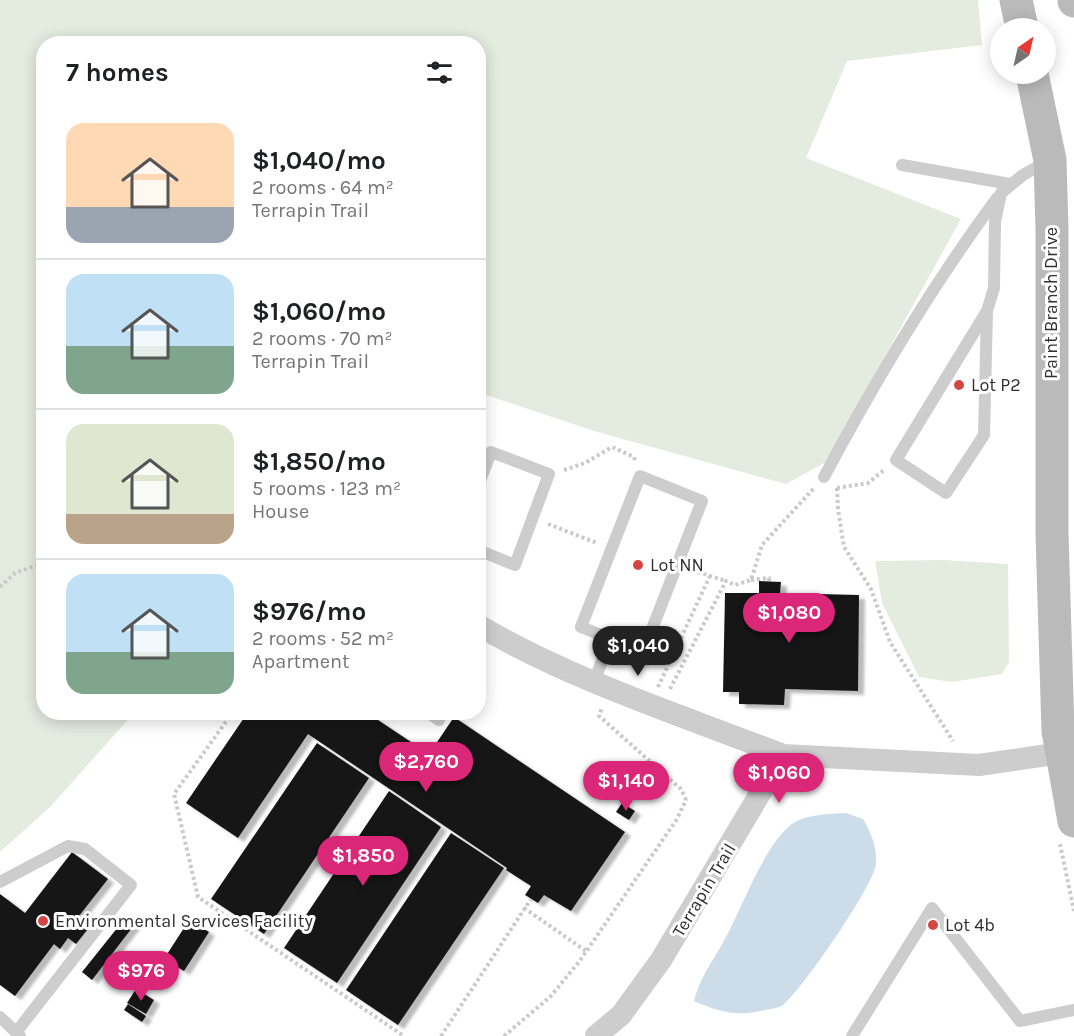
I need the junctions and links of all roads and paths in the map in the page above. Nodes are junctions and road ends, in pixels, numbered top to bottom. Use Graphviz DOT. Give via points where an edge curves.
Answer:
graph roads {
  1 [pos="1016,0"];
  2 [pos="1020,18"];
  3 [pos="1034,84"];
  4 [pos="1050,160"];
  5 [pos="902,165"];
  6 [pos="1005,189"];
  7 [pos="987,311"];
  8 [pos="896,460"];
  9 [pos="486,465"];
  10 [pos="1074,470"];
  11 [pos="549,474"];
  12 [pos="640,476"];
  13 [pos="824,477"];
  14 [pos="837,489"];
  15 [pos="561,529"];
  16 [pos="1052,534"];
  17 [pos="584,538"];
  18 [pos="486,553"];
  19 [pos="36,566"];
  20 [pos="752,580"];
  21 [pos="726,581"];
  22 [pos="769,581"];
  23 [pos="0,586"];
  24 [pos="486,630"];
  25 [pos="610,639"];
  26 [pos="601,684"];
  27 [pos="657,690"];
  28 [pos="667,695"];
  29 [pos="227,720"];
  30 [pos="953,741"];
  31 [pos="1061,753"];
  32 [pos="783,755"];
  33 [pos="1074,821"];
  34 [pos="0,882"];
  35 [pos="531,899"];
  36 [pos="524,908"];
  37 [pos="586,951"];
  38 [pos="1074,1010"];
  39 [pos="0,1017"];
  40 [pos="18,1034"];
  41 [pos="404,1036"];
  42 [pos="441,1036"];
  43 [pos="504,1036"];
  44 [pos="598,1036"];
  45 [pos="852,1036"];
  1 -- 2 [label="street"];
  3 -- 4 [label="street, Paint Branch Drive"];
  4 -- 6 [label="lane"];
  4 -- 16 [label="street, Paint Branch Drive"];
  5 -- 6 [label="lane"];
  6 -- 7 [label="lane" via="994,222 994,288"];
  6 -- 13 [label="lane" via="955,257"];
  7 -- 8 [label="lane"];
  7 -- 8 [label="lane" via="984,435 946,494"];
  8 -- 14 [label="path" via="868,483"];
  9 -- 11 [label="lane" via="491,452"];
  10 -- 16 [label="street, Paint Branch Drive"];
  11 -- 12 [label="path" via="585,463 612,447 634,457"];
  11 -- 18 [label="lane" via="515,565"];
  12 -- 25 [label="lane" via="581,627"];
  12 -- 25 [label="lane" via="702,501 643,652"];
  13 -- 14 [label="path"];
  13 -- 20 [label="path" via="762,545"];
  14 -- 30 [label="path" via="844,547 871,589 890,642"];
  15 -- 17 [label="path"];
  16 -- 31 [label="street, Paint Branch Drive"];
  19 -- 23 [label="path" via="15,573"];
  20 -- 21 [label="path" via="735,585"];
  20 -- 22 [label="path"];
  21 -- 27 [label="path" via="710,576"];
  21 -- 28 [label="path"];
  24 -- 26 [label="street"];
  25 -- 26 [label="lane"];
  26 -- 32 [label="street"];
  26 -- 37 [label="path" via="599,716 681,789 686,800"];
  29 -- 41 [label="path" via="174,794 198,897"];
  31 -- 32 [label="street" via="979,765"];
  31 -- 33 [label="street, Paint Branch Drive"];
  32 -- 44 [label="street, Terrapin Trail" via="661,960 621,1015"];
  34 -- 40 [label="lane" via="68,846 85,849 131,885"];
  35 -- 36 [label="path"];
  36 -- 37 [label="path"];
  36 -- 42 [label="path"];
  37 -- 43 [label="path" via="550,997"];
  38 -- 45 [label="lane" via="1020,1022 932,908"];
  39 -- 40 [label="lane"];
}
